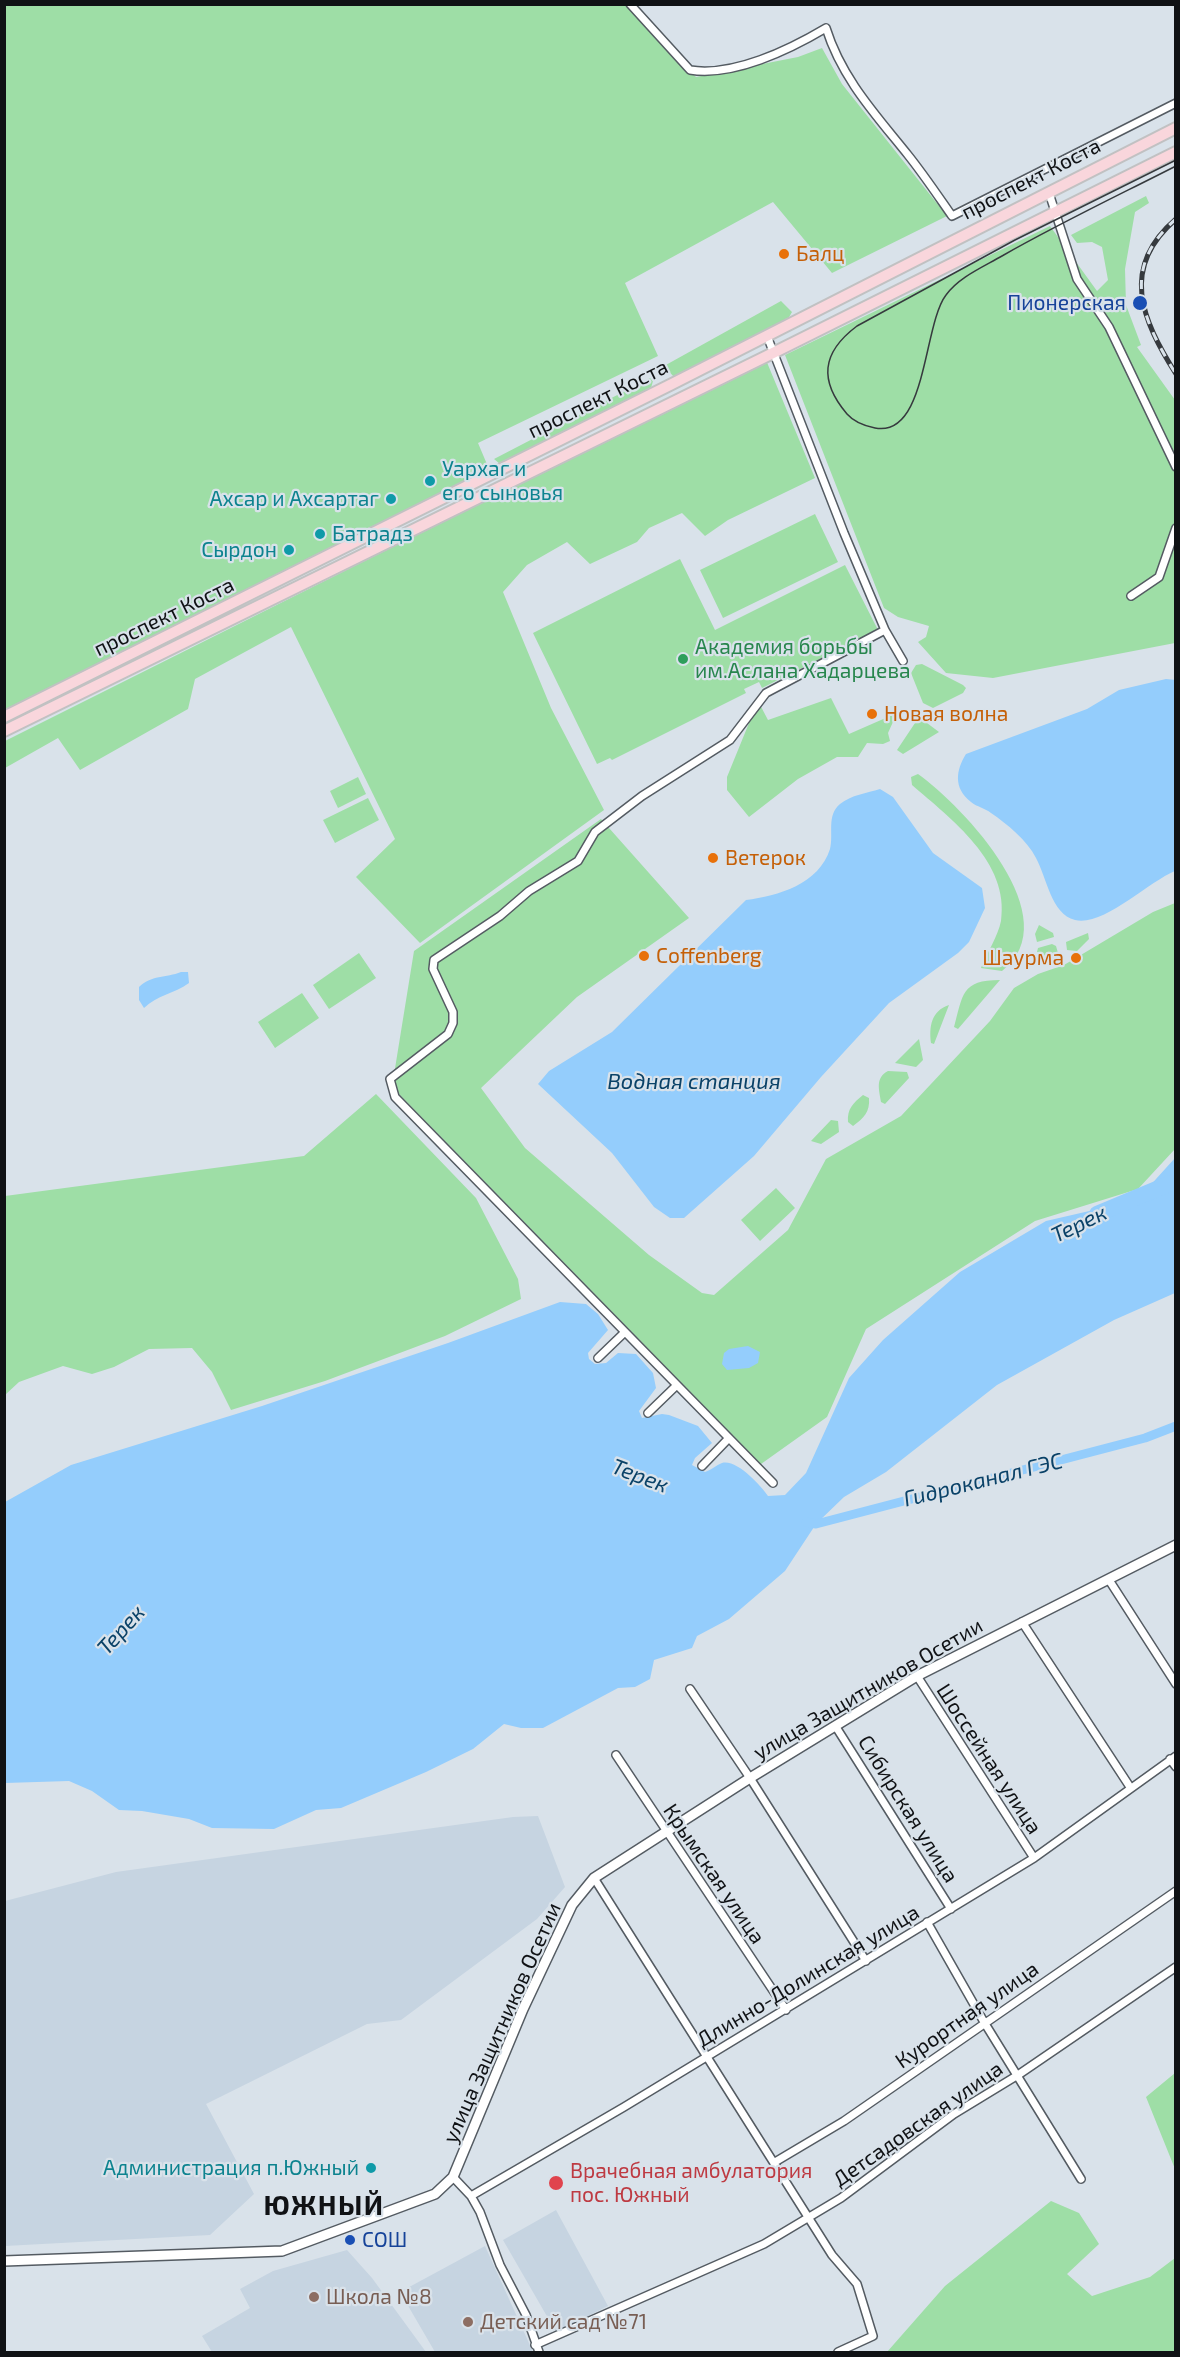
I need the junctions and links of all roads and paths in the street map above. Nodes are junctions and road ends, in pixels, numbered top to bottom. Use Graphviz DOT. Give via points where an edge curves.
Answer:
graph roads {
  1 [pos="630,4"];
  2 [pos="1176,103"];
  3 [pos="1176,129"];
  4 [pos="1176,152"];
  5 [pos="1049,193"];
  6 [pos="1057,211"];
  7 [pos="767,336"];
  8 [pos="773,353"];
  9 [pos="1176,467"];
  10 [pos="1176,528"];
  11 [pos="1131,596"];
  12 [pos="885,630"];
  13 [pos="903,661"];
  14 [pos="4,717"];
  15 [pos="4,732"];
  16 [pos="625,1332"];
  17 [pos="598,1358"];
  18 [pos="677,1385"];
  19 [pos="648,1413"];
  20 [pos="729,1438"];
  21 [pos="702,1466"];
  22 [pos="773,1483"];
  23 [pos="1176,1545"];
  24 [pos="1109,1580"];
  25 [pos="1022,1622"];
  26 [pos="917,1677"];
  27 [pos="1176,1684"];
  28 [pos="690,1689"];
  29 [pos="836,1727"];
  30 [pos="616,1755"];
  31 [pos="1173,1758"];
  32 [pos="1176,1767"];
  33 [pos="750,1778"];
  34 [pos="1130,1787"];
  35 [pos="666,1832"];
  36 [pos="1034,1858"];
  37 [pos="594,1878"];
  38 [pos="1176,1890"];
  39 [pos="951,1909"];
  40 [pos="927,1922"];
  41 [pos="866,1961"];
  42 [pos="1176,1967"];
  43 [pos="786,2010"];
  44 [pos="984,2022"];
  45 [pos="708,2056"];
  46 [pos="1018,2075"];
  47 [pos="775,2162"];
  48 [pos="453,2177"];
  49 [pos="1081,2179"];
  50 [pos="471,2196"];
  51 [pos="808,2216"];
  52 [pos="4,2261"];
  53 [pos="537,2349"];
  54 [pos="838,2352"];
  1 -- 2 [label="street" via="690,70 708,73 778,54 826,28 835,56 862,99 952,216"];
  3 -- 5 [label="main road, проспект Коста"];
  4 -- 6 [label="main road, проспект Коста"];
  5 -- 6 [label="street"];
  5 -- 7 [label="main road, проспект Коста"];
  6 -- 8 [label="main road, проспект Коста"];
  6 -- 9 [label="street" via="1077,279 1109,327"];
  7 -- 8 [label="street"];
  7 -- 14 [label="main road, проспект Коста"];
  8 -- 12 [label="street"];
  8 -- 15 [label="main road, проспект Коста"];
  10 -- 11 [label="street" via="1159,577"];
  12 -- 13 [label="street"];
  12 -- 16 [label="street" via="766,693 730,740 642,796 595,832 578,861 529,891 500,916 434,960 433,969 453,1012 453,1023 448,1034 390,1079 395,1097"];
  16 -- 17 [label="street"];
  16 -- 18 [label="street"];
  18 -- 19 [label="street"];
  18 -- 20 [label="street"];
  20 -- 21 [label="street"];
  20 -- 22 [label="street"];
  23 -- 24 [label="street, улица Защитников Осетии"];
  24 -- 25 [label="street, улица Защитников Осетии"];
  24 -- 27 [label="street"];
  25 -- 26 [label="street, улица Защитников Осетии"];
  25 -- 34 [label="street"];
  26 -- 29 [label="street, улица Защитников Осетии"];
  26 -- 36 [label="street, Шоссейная улица"];
  28 -- 33 [label="street"];
  29 -- 33 [label="street, улица Защитников Осетии"];
  29 -- 39 [label="street, Сибирская улица"];
  30 -- 35 [label="street, Крымская улица"];
  31 -- 32 [label="street"];
  31 -- 34 [label="street, Длинно-Долинская улица"];
  33 -- 35 [label="street, улица Защитников Осетии"];
  33 -- 41 [label="street"];
  34 -- 36 [label="street, Длинно-Долинская улица"];
  35 -- 37 [label="street, улица Защитников Осетии"];
  35 -- 43 [label="street, Крымская улица"];
  36 -- 39 [label="street, Длинно-Долинская улица"];
  37 -- 45 [label="street"];
  37 -- 48 [label="street, улица Защитников Осетии" via="572,1905 523,2009"];
  38 -- 44 [label="street, Курортная улица"];
  39 -- 40 [label="street, Длинно-Долинская улица"];
  40 -- 41 [label="street, Длинно-Долинская улица"];
  40 -- 44 [label="street"];
  41 -- 43 [label="street, Длинно-Долинская улица"];
  42 -- 46 [label="street, Детсадовская улица"];
  43 -- 45 [label="street, Длинно-Долинская улица"];
  44 -- 46 [label="street"];
  44 -- 47 [label="street, Курортная улица" via="844,2121"];
  45 -- 47 [label="street"];
  45 -- 50 [label="street, Длинно-Долинская улица"];
  46 -- 49 [label="street"];
  46 -- 51 [label="street, Детсадовская улица" via="954,2114 841,2198"];
  47 -- 51 [label="street"];
  48 -- 50 [label="street"];
  48 -- 52 [label="street, улица Защитников Осетии" via="435,2194 282,2251"];
  50 -- 53 [label="street" via="526,2315"];
  51 -- 53 [label="street, Детсадовская улица" via="764,2244"];
  51 -- 54 [label="street" via="832,2255 857,2284 873,2336"];
}
